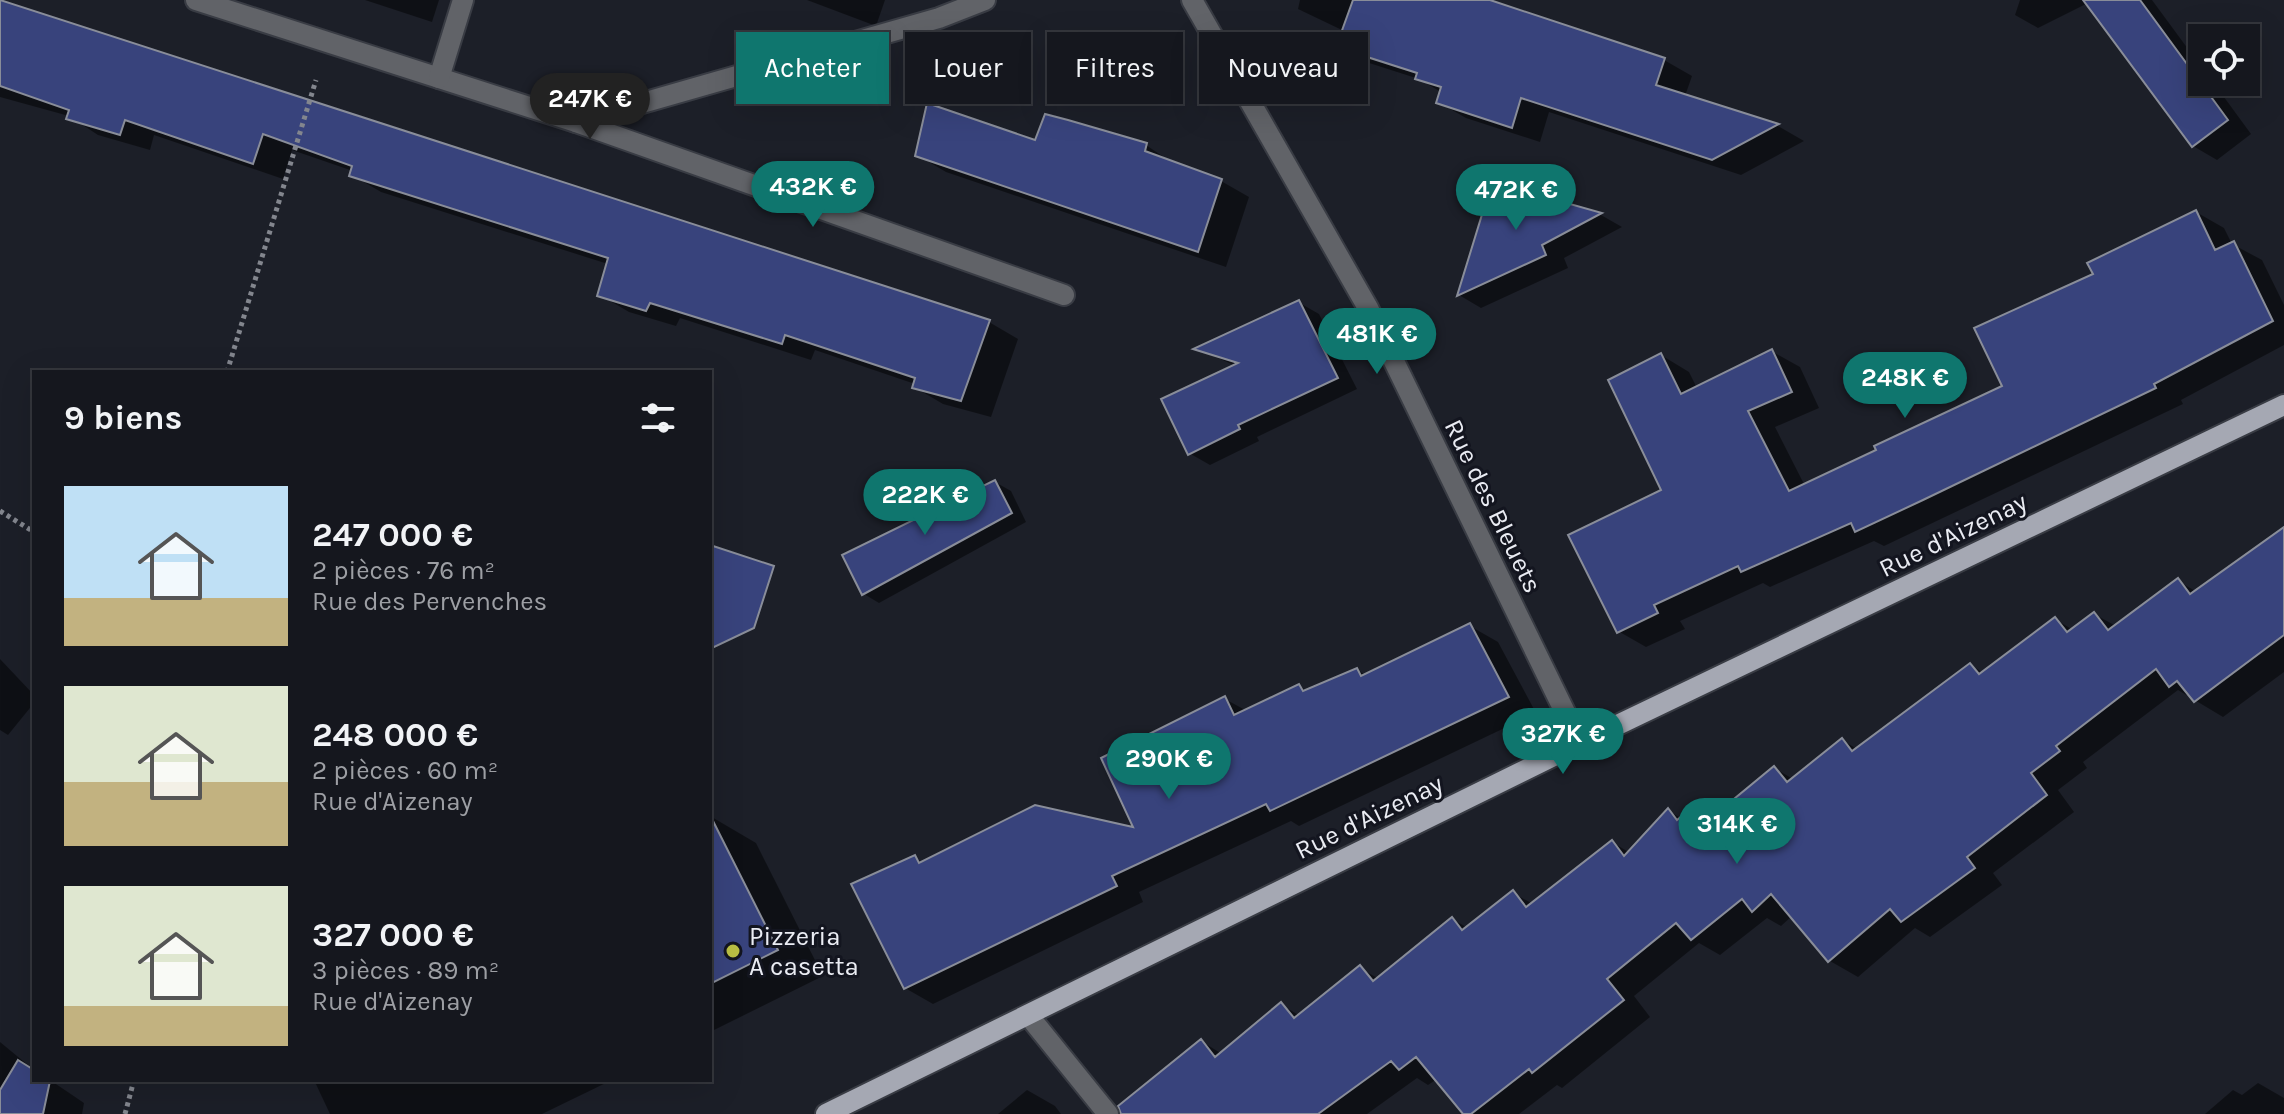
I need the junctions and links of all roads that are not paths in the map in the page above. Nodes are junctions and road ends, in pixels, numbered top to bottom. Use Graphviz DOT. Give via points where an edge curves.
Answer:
graph roads {
  1 [pos="196,0"];
  2 [pos="463,0"];
  3 [pos="985,0"];
  4 [pos="1192,0"];
  5 [pos="938,9"];
  6 [pos="439,78"];
  7 [pos="576,122"];
  8 [pos="1064,295"];
  9 [pos="2284,405"];
  10 [pos="1580,743"];
  11 [pos="1028,1015"];
  12 [pos="826,1114"];
  13 [pos="1108,1114"];
  1 -- 6 [label="street"];
  2 -- 6 [label="street"];
  3 -- 5 [label="street"];
  4 -- 10 [label="street, Rue des Bleuets" via="1368,308"];
  5 -- 7 [label="street"];
  6 -- 7 [label="street"];
  7 -- 8 [label="street"];
  9 -- 10 [label="main road, Rue d'Aizenay"];
  10 -- 11 [label="main road, Rue d'Aizenay"];
  11 -- 12 [label="main road, Rue d'Aizenay"];
  11 -- 13 [label="street"];
}
